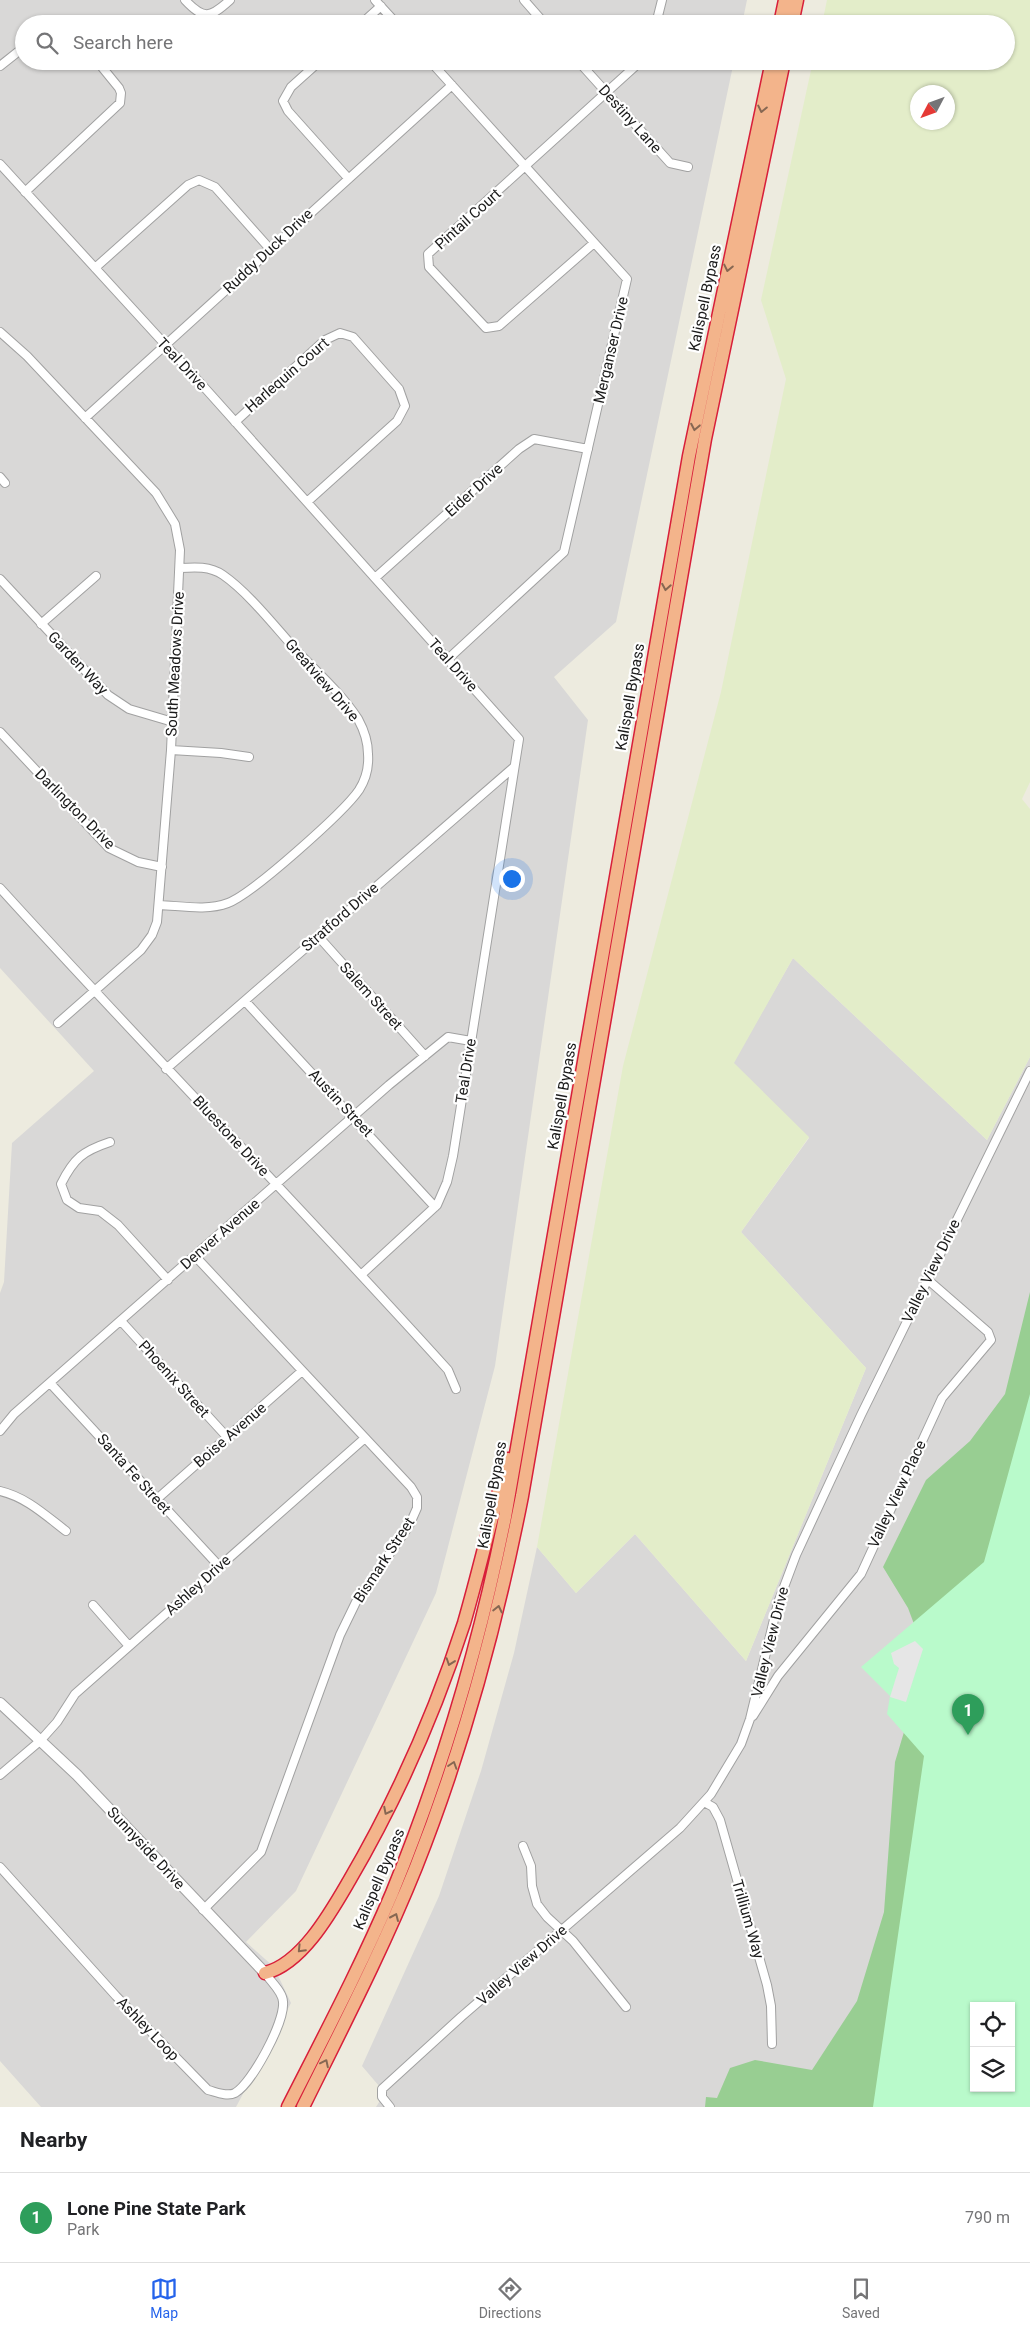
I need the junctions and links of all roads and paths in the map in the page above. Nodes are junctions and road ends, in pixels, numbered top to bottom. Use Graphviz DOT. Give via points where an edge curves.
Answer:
graph roads {
  1 [pos="185,0"];
  2 [pos="230,0"];
  3 [pos="524,0"];
  4 [pos="662,0"];
  5 [pos="785,0"];
  6 [pos="797,0"];
  7 [pos="378,3"];
  8 [pos="368,15"];
  9 [pos="389,15"];
  10 [pos="537,15"];
  11 [pos="658,15"];
  12 [pos="782,15"];
  13 [pos="794,15"];
  14 [pos="15,54"];
  15 [pos="0,66"];
  16 [pos="104,70"];
  17 [pos="310,70"];
  18 [pos="438,70"];
  19 [pos="586,70"];
  20 [pos="631,70"];
  21 [pos="770,70"];
  22 [pos="782,70"];
  23 [pos="452,85"];
  24 [pos="606,93"];
  25 [pos="0,164"];
  26 [pos="526,166"];
  27 [pos="688,167"];
  28 [pos="348,178"];
  29 [pos="25,192"];
  30 [pos="594,242"];
  31 [pos="270,249"];
  32 [pos="95,268"];
  33 [pos="0,332"];
  34 [pos="165,345"];
  35 [pos="85,418"];
  36 [pos="235,422"];
  37 [pos="588,449"];
  38 [pos="307,502"];
  39 [pos="180,568"];
  40 [pos="96,576"];
  41 [pos="375,578"];
  42 [pos="0,579"];
  43 [pos="41,624"];
  44 [pos="448,659"];
  45 [pos="172,722"];
  46 [pos="0,732"];
  47 [pos="171,750"];
  48 [pos="248,757"];
  49 [pos="514,767"];
  50 [pos="162,867"];
  51 [pos="0,888"];
  52 [pos="160,905"];
  53 [pos="318,936"];
  54 [pos="94,992"];
  55 [pos="245,1001"];
  56 [pos="58,1023"];
  57 [pos="471,1040"];
  58 [pos="425,1056"];
  59 [pos="166,1068"];
  60 [pos="1030,1071"];
  61 [pos="353,1117"];
  62 [pos="110,1142"];
  63 [pos="276,1184"];
  64 [pos="435,1207"];
  65 [pos="195,1256"];
  66 [pos="362,1274"];
  67 [pos="168,1280"];
  68 [pos="927,1280"];
  69 [pos="121,1321"];
  70 [pos="302,1371"];
  71 [pos="50,1383"];
  72 [pos="456,1389"];
  73 [pos="523,1414"];
  74 [pos="0,1431"];
  75 [pos="226,1437"];
  76 [pos="366,1438"];
  77 [pos="0,1491"];
  78 [pos="157,1499"];
  79 [pos="66,1531"];
  80 [pos="219,1566"];
  81 [pos="93,1605"];
  82 [pos="129,1646"];
  83 [pos="0,1703"];
  84 [pos="750,1719"];
  85 [pos="40,1741"];
  86 [pos="0,1774"];
  87 [pos="704,1802"];
  88 [pos="523,1846"];
  89 [pos="0,1867"];
  90 [pos="203,1910"];
  91 [pos="562,1930"];
  92 [pos="265,1974"];
  93 [pos="284,2000"];
  94 [pos="626,2007"];
  95 [pos="772,2044"];
  96 [pos="288,2107"];
  97 [pos="303,2107"];
  98 [pos="390,2107"];
  1 -- 2 [label="street" via="198,12 208,15"];
  3 -- 10 [label="street"];
  4 -- 11 [label="street"];
  5 -- 12 [label="highway"];
  6 -- 13 [label="highway"];
  7 -- 8 [label="street"];
  7 -- 9 [label="street"];
  14 -- 15 [label="street"];
  16 -- 29 [label="street" via="119,88 120,103"];
  17 -- 28 [label="street" via="290,87 283,100 288,112"];
  18 -- 23 [label="street, Merganser Drive"];
  19 -- 24 [label="street, Destiny Lane"];
  20 -- 24 [label="street"];
  21 -- 73 [label="highway, Kalispell Bypass, one-way" via="689,456"];
  97 -- 22 [label="highway, Kalispell Bypass, one-way" via="415,1869 457,1752 498,1613 522,1496 705,439"];
  23 -- 26 [label="street, Merganser Drive"];
  23 -- 28 [label="street, Ruddy Duck Drive"];
  24 -- 26 [label="street"];
  24 -- 27 [label="street, Destiny Lane" via="670,163"];
  25 -- 29 [label="street, Teal Drive"];
  26 -- 30 [label="street, Merganser Drive"];
  26 -- 30 [label="street, Pintail Court" via="428,254 429,267 486,328 499,326"];
  28 -- 31 [label="street, Ruddy Duck Drive"];
  29 -- 32 [label="street, Teal Drive"];
  30 -- 37 [label="street, Merganser Drive" via="627,279"];
  31 -- 32 [label="street" via="215,186 199,180 188,185"];
  31 -- 34 [label="street, Ruddy Duck Drive"];
  32 -- 34 [label="street, Teal Drive"];
  33 -- 35 [label="street, South Meadows Drive"];
  34 -- 35 [label="street, Ruddy Duck Drive"];
  34 -- 36 [label="street, Teal Drive"];
  35 -- 39 [label="street, South Meadows Drive" via="166,508 177,532"];
  36 -- 38 [label="street, Teal Drive"];
  36 -- 38 [label="street, Harlequin Court" via="325,340 340,333 353,337 399,389 405,410 397,421"];
  37 -- 41 [label="street, Eider Drive" via="534,439"];
  37 -- 44 [label="street, Merganser Drive" via="564,552"];
  38 -- 41 [label="street, Teal Drive"];
  39 -- 45 [label="street, South Meadows Drive"];
  39 -- 52 [label="street, Greatview Drive" via="211,570 224,575 235,585 354,714 365,733 369,756 364,781 354,796 245,894 214,907"];
  40 -- 43 [label="street"];
  41 -- 44 [label="street, Teal Drive"];
  42 -- 43 [label="street, Garden Way"];
  43 -- 45 [label="street, Garden Way" via="115,701 129,709"];
  44 -- 49 [label="street, Teal Drive" via="519,738"];
  45 -- 47 [label="street, South Meadows Drive"];
  46 -- 50 [label="street, Darlington Drive" via="110,848 138,862"];
  47 -- 48 [label="street"];
  47 -- 50 [label="street, South Meadows Drive"];
  49 -- 53 [label="street, Stratford Drive"];
  49 -- 57 [label="street, Teal Drive"];
  50 -- 52 [label="street, South Meadows Drive"];
  51 -- 54 [label="street, Bluestone Drive"];
  52 -- 54 [label="street, South Meadows Drive" via="149,940"];
  53 -- 55 [label="street, Stratford Drive"];
  53 -- 58 [label="street, Salem Street"];
  54 -- 56 [label="street, South Meadows Drive"];
  54 -- 59 [label="street, Bluestone Drive"];
  55 -- 59 [label="street, Stratford Drive"];
  55 -- 61 [label="street, Austin Street"];
  57 -- 58 [label="street, Denver Avenue" via="448,1037"];
  57 -- 64 [label="street, Teal Drive" via="450,1170"];
  58 -- 61 [label="street, Denver Avenue"];
  59 -- 63 [label="street, Bluestone Drive"];
  60 -- 68 [label="street, Valley View Drive"];
  61 -- 63 [label="street, Denver Avenue"];
  61 -- 64 [label="street, Austin Street"];
  62 -- 67 [label="street" via="87,1150 68,1170 61,1184 67,1200 79,1208 100,1211 118,1225"];
  63 -- 65 [label="street, Denver Avenue"];
  63 -- 66 [label="street, Bluestone Drive"];
  64 -- 66 [label="street, Teal Drive"];
  65 -- 67 [label="street, Denver Avenue"];
  65 -- 70 [label="street, Bismark Street"];
  66 -- 72 [label="street, Bluestone Drive" via="448,1370"];
  67 -- 69 [label="street, Denver Avenue"];
  68 -- 84 [label="street, Valley View Drive" via="786,1579 773,1619"];
  68 -- 84 [label="street, Valley View Place" via="988,1332 991,1340 942,1398 861,1574 778,1676"];
  69 -- 71 [label="street, Denver Avenue"];
  69 -- 75 [label="street, Phoenix Street"];
  70 -- 75 [label="street, Boise Avenue"];
  70 -- 76 [label="street, Bismark Street"];
  71 -- 74 [label="street, Denver Avenue"];
  71 -- 78 [label="street, Santa Fe Street"];
  73 -- 92 [label="highway, one-way" via="464,1623 410,1766 329,1915 295,1955 281,1967"];
  73 -- 96 [label="highway, Kalispell Bypass" via="484,1614 441,1762 377,1927"];
  75 -- 78 [label="street, Boise Avenue"];
  76 -- 80 [label="street, Ashley Drive"];
  76 -- 90 [label="street, Bismark Street" via="411,1487 418,1497 417,1508 409,1526 356,1602 340,1635 260,1852"];
  77 -- 79 [label="street" via="28,1502"];
  78 -- 80 [label="street, Santa Fe Street"];
  80 -- 82 [label="street, Ashley Drive"];
  81 -- 82 [label="street"];
  82 -- 85 [label="street, Ashley Drive" via="75,1694"];
  83 -- 85 [label="street, Sunnyside Drive"];
  84 -- 87 [label="street, Valley View Drive" via="734,1757"];
  85 -- 86 [label="street"];
  85 -- 90 [label="street, Sunnyside Drive" via="117,1817"];
  87 -- 91 [label="street, Valley View Drive" via="672,1836"];
  87 -- 95 [label="street, Trillium Way" via="713,1807 720,1820 756,1943 771,2006"];
  88 -- 91 [label="street" via="531,1866 537,1904"];
  89 -- 93 [label="street, Ashley Loop" via="116,1996 208,2090 234,2094 247,2082 283,2016"];
  90 -- 92 [label="street, Sunnyside Drive"];
  91 -- 94 [label="street"];
  91 -- 98 [label="street, Valley View Drive" via="382,2089 382,2097"];
  92 -- 93 [label="street, Sunnyside Drive"];
}
